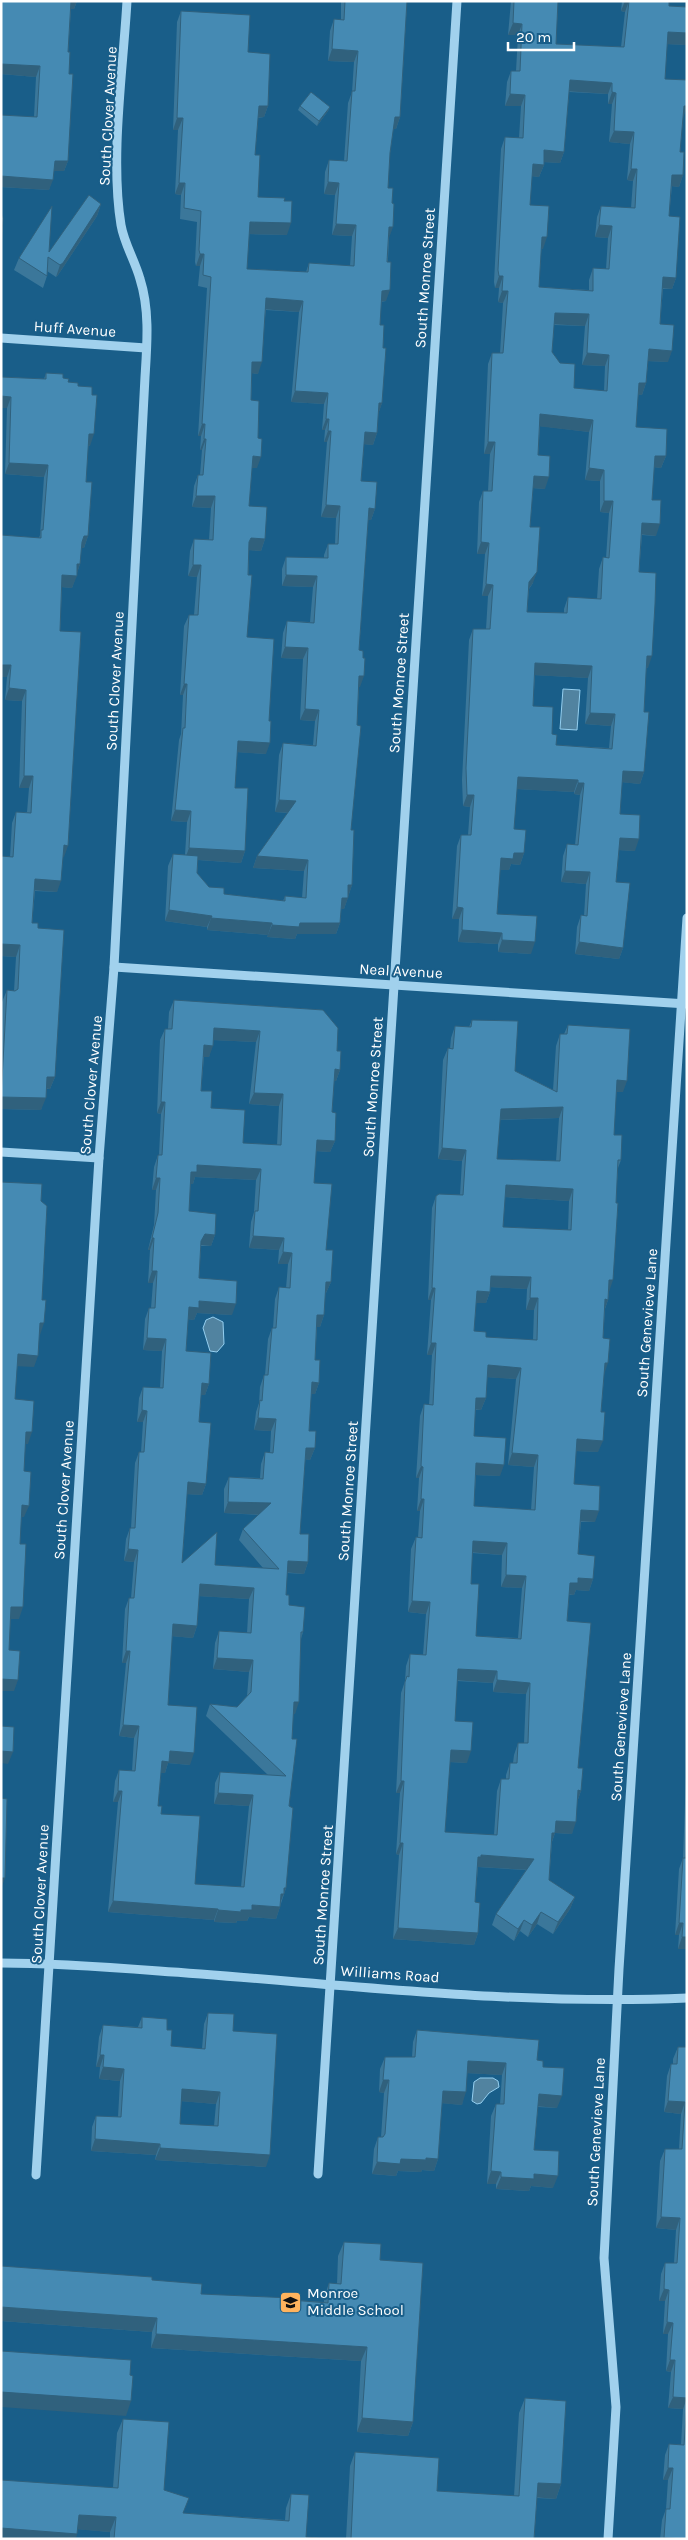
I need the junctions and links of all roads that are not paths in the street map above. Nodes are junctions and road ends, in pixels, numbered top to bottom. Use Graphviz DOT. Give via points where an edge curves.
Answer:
graph roads {
  1 [pos="127,1"];
  2 [pos="456,1"];
  3 [pos="1,338"];
  4 [pos="146,348"];
  5 [pos="687,918"];
  6 [pos="114,967"];
  7 [pos="394,984"];
  8 [pos="684,1003"];
  9 [pos="1,1152"];
  10 [pos="98,1158"];
  11 [pos="1,1963"];
  12 [pos="49,1964"];
  13 [pos="331,1984"];
  14 [pos="687,1998"];
  15 [pos="617,2000"];
  16 [pos="318,2174"];
  17 [pos="36,2175"];
  18 [pos="608,2539"];
  1 -- 4 [label="street, South Clover Avenue" via="118,192 121,227 141,280 147,323"];
  2 -- 7 [label="street, South Monroe Street"];
  3 -- 4 [label="street, Huff Avenue"];
  4 -- 6 [label="street, South Clover Avenue"];
  5 -- 8 [label="street, South Genevieve Lane"];
  6 -- 7 [label="street, Neal Avenue"];
  6 -- 10 [label="street, South Clover Avenue"];
  7 -- 8 [label="street, Neal Avenue"];
  7 -- 13 [label="street, South Monroe Street"];
  8 -- 15 [label="street, South Genevieve Lane"];
  9 -- 10 [label="street"];
  10 -- 12 [label="street, South Clover Avenue"];
  11 -- 12 [label="street, Williams Road"];
  12 -- 13 [label="street, Williams Road"];
  12 -- 17 [label="street, South Clover Avenue"];
  13 -- 15 [label="street, Williams Road" via="476,1995"];
  13 -- 16 [label="street, South Monroe Street"];
  14 -- 15 [label="street, Williams Road"];
  15 -- 18 [label="street, South Genevieve Lane" via="604,2258 616,2407"];
}
